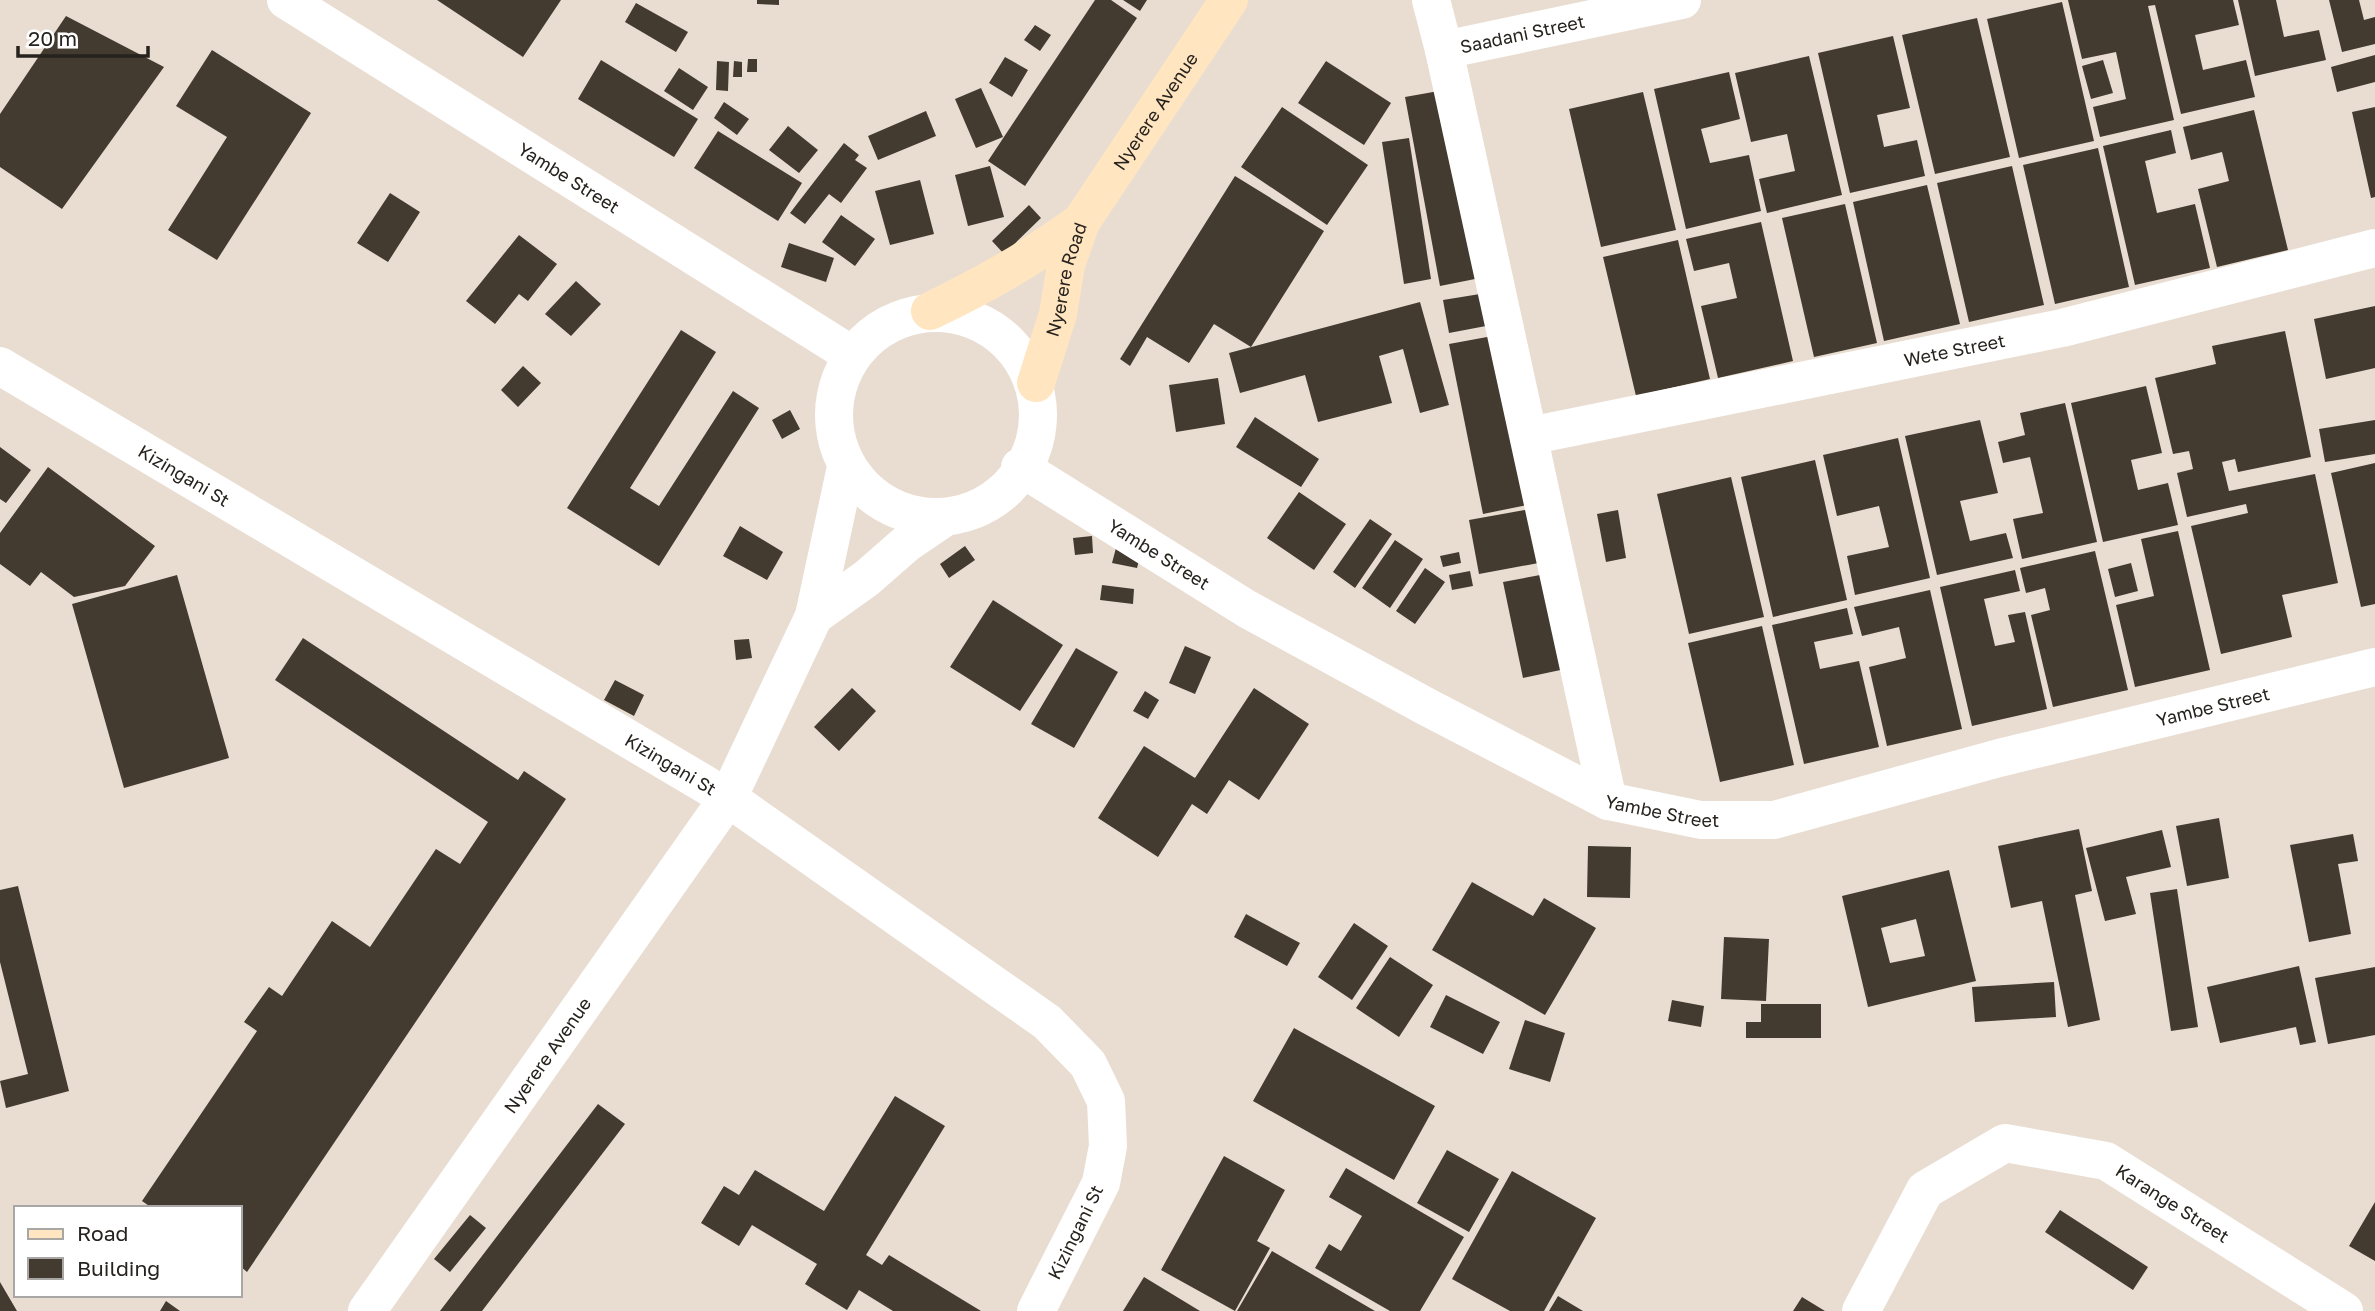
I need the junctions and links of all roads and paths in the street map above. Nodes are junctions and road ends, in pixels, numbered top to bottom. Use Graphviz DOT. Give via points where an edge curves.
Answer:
graph roads {
  1 [pos="286,0"];
  2 [pos="1229,0"];
  3 [pos="1431,0"];
  4 [pos="1682,0"];
  5 [pos="1444,50"];
  6 [pos="1081,222"];
  7 [pos="2375,248"];
  8 [pos="930,312"];
  9 [pos="852,355"];
  10 [pos="0,366"];
  11 [pos="1036,383"];
  12 [pos="1529,436"];
  13 [pos="846,467"];
  14 [pos="1020,467"];
  15 [pos="941,520"];
  16 [pos="814,616"];
  17 [pos="2375,667"];
  18 [pos="728,797"];
  19 [pos="1608,801"];
  20 [pos="367,1311"];
  21 [pos="1036,1311"];
  22 [pos="1861,1311"];
  23 [pos="2344,1311"];
  1 -- 9 [label="street, Yambe Street"];
  2 -- 6 [label="main road, Nyerere Avenue"];
  3 -- 5 [label="street"];
  4 -- 5 [label="street, Saadani Street"];
  5 -- 12 [label="street"];
  6 -- 8 [label="main road, Nyerere Road" via="1041,252"];
  6 -- 11 [label="main road, Nyerere Road"];
  7 -- 12 [label="street, Wete Street" via="2062,328"];
  8 -- 9 [label="street" via="886,324"];
  8 -- 11 [label="street" via="975,318 1013,344"];
  9 -- 13 [label="street" via="832,410"];
  10 -- 18 [label="street, Kizingani St"];
  11 -- 14 [label="street" via="1041,425"];
  12 -- 19 [label="street"];
  13 -- 15 [label="street" via="886,506"];
  13 -- 16 [label="street"];
  14 -- 15 [label="street" via="993,504"];
  14 -- 19 [label="street, Yambe Street" via="1247,609"];
  15 -- 16 [label="street"];
  16 -- 18 [label="street"];
  17 -- 19 [label="street, Yambe Street" via="1999,758 1774,820 1701,820"];
  18 -- 20 [label="street, Nyerere Avenue"];
  18 -- 21 [label="street, Kizingani St" via="1047,1022 1088,1064 1106,1101 1108,1146 1101,1183"];
  22 -- 23 [label="street, Karange Street" via="1925,1190 2005,1143 2106,1161"];
}
